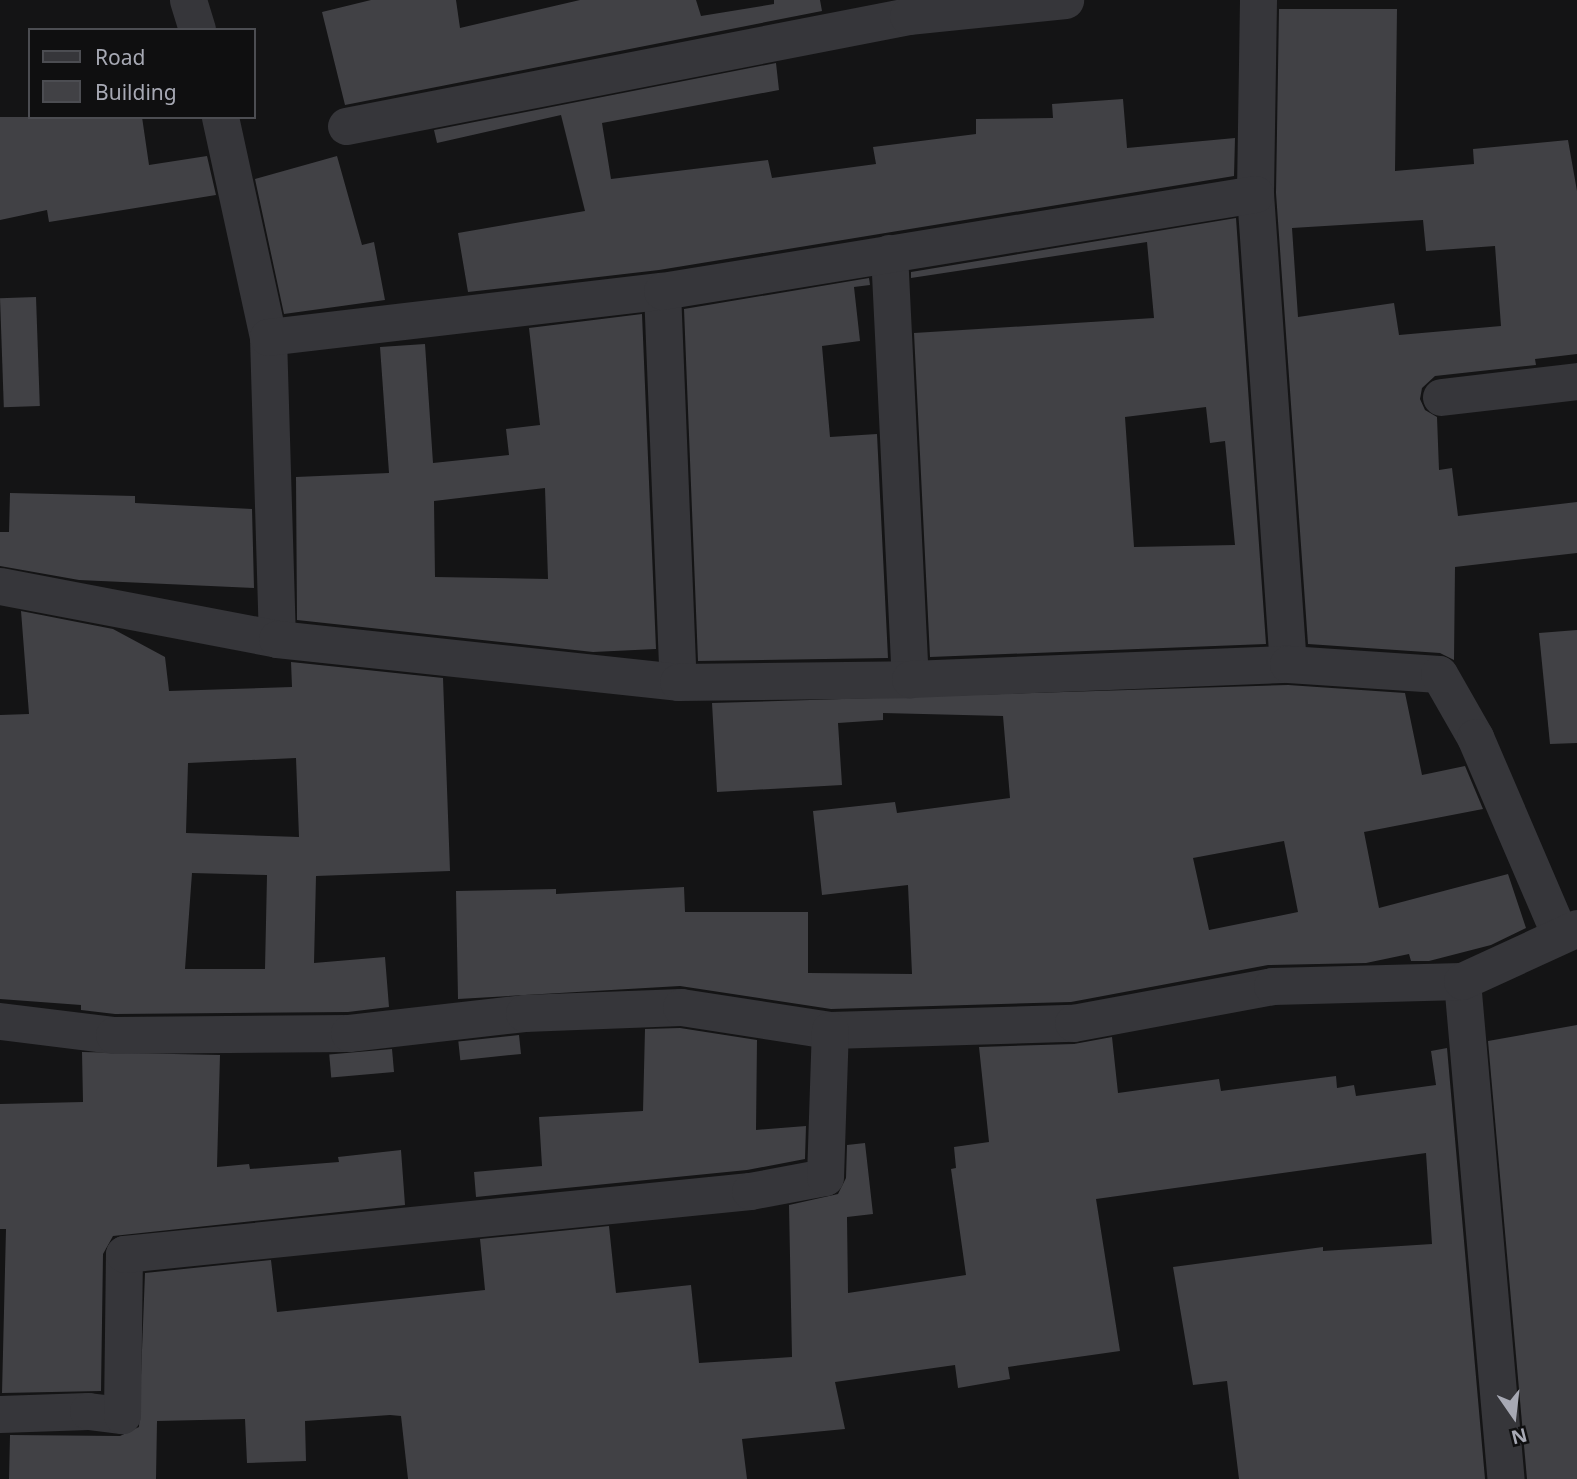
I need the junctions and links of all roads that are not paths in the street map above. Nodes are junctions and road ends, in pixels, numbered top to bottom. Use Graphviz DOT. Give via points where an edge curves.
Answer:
graph roads {
  1 [pos="188,0"];
  2 [pos="1065,0"];
  3 [pos="1258,0"];
  4 [pos="196,28"];
  5 [pos="220,119"];
  6 [pos="346,127"];
  7 [pos="1255,194"];
  8 [pos="889,253"];
  9 [pos="662,291"];
  10 [pos="268,337"];
  11 [pos="1577,381"];
  12 [pos="1441,397"];
  13 [pos="0,586"];
  14 [pos="277,639"];
  15 [pos="1288,664"];
  16 [pos="910,679"];
  17 [pos="678,682"];
  18 [pos="1568,930"];
  19 [pos="1462,981"];
  20 [pos="0,1021"];
  21 [pos="830,1030"];
  22 [pos="0,1414"];
  23 [pos="1506,1479"];
  1 -- 4 [label="street"];
  2 -- 6 [label="street" via="908,16"];
  3 -- 7 [label="street"];
  5 -- 10 [label="street"];
  7 -- 8 [label="street"];
  7 -- 15 [label="street"];
  8 -- 9 [label="street"];
  8 -- 16 [label="street"];
  9 -- 10 [label="street"];
  9 -- 17 [label="street"];
  10 -- 14 [label="street"];
  11 -- 12 [label="street"];
  13 -- 14 [label="street"];
  14 -- 17 [label="street"];
  15 -- 16 [label="street"];
  15 -- 18 [label="street" via="1439,674 1475,737"];
  16 -- 17 [label="street"];
  18 -- 19 [label="street"];
  19 -- 21 [label="street" via="1272,986 1073,1023"];
  19 -- 23 [label="street"];
  20 -- 21 [label="street" via="114,1035 349,1033 524,1013 681,1007"];
  21 -- 22 [label="street" via="825,1177 736,1192 124,1254 122,1415 88,1411"];
}
